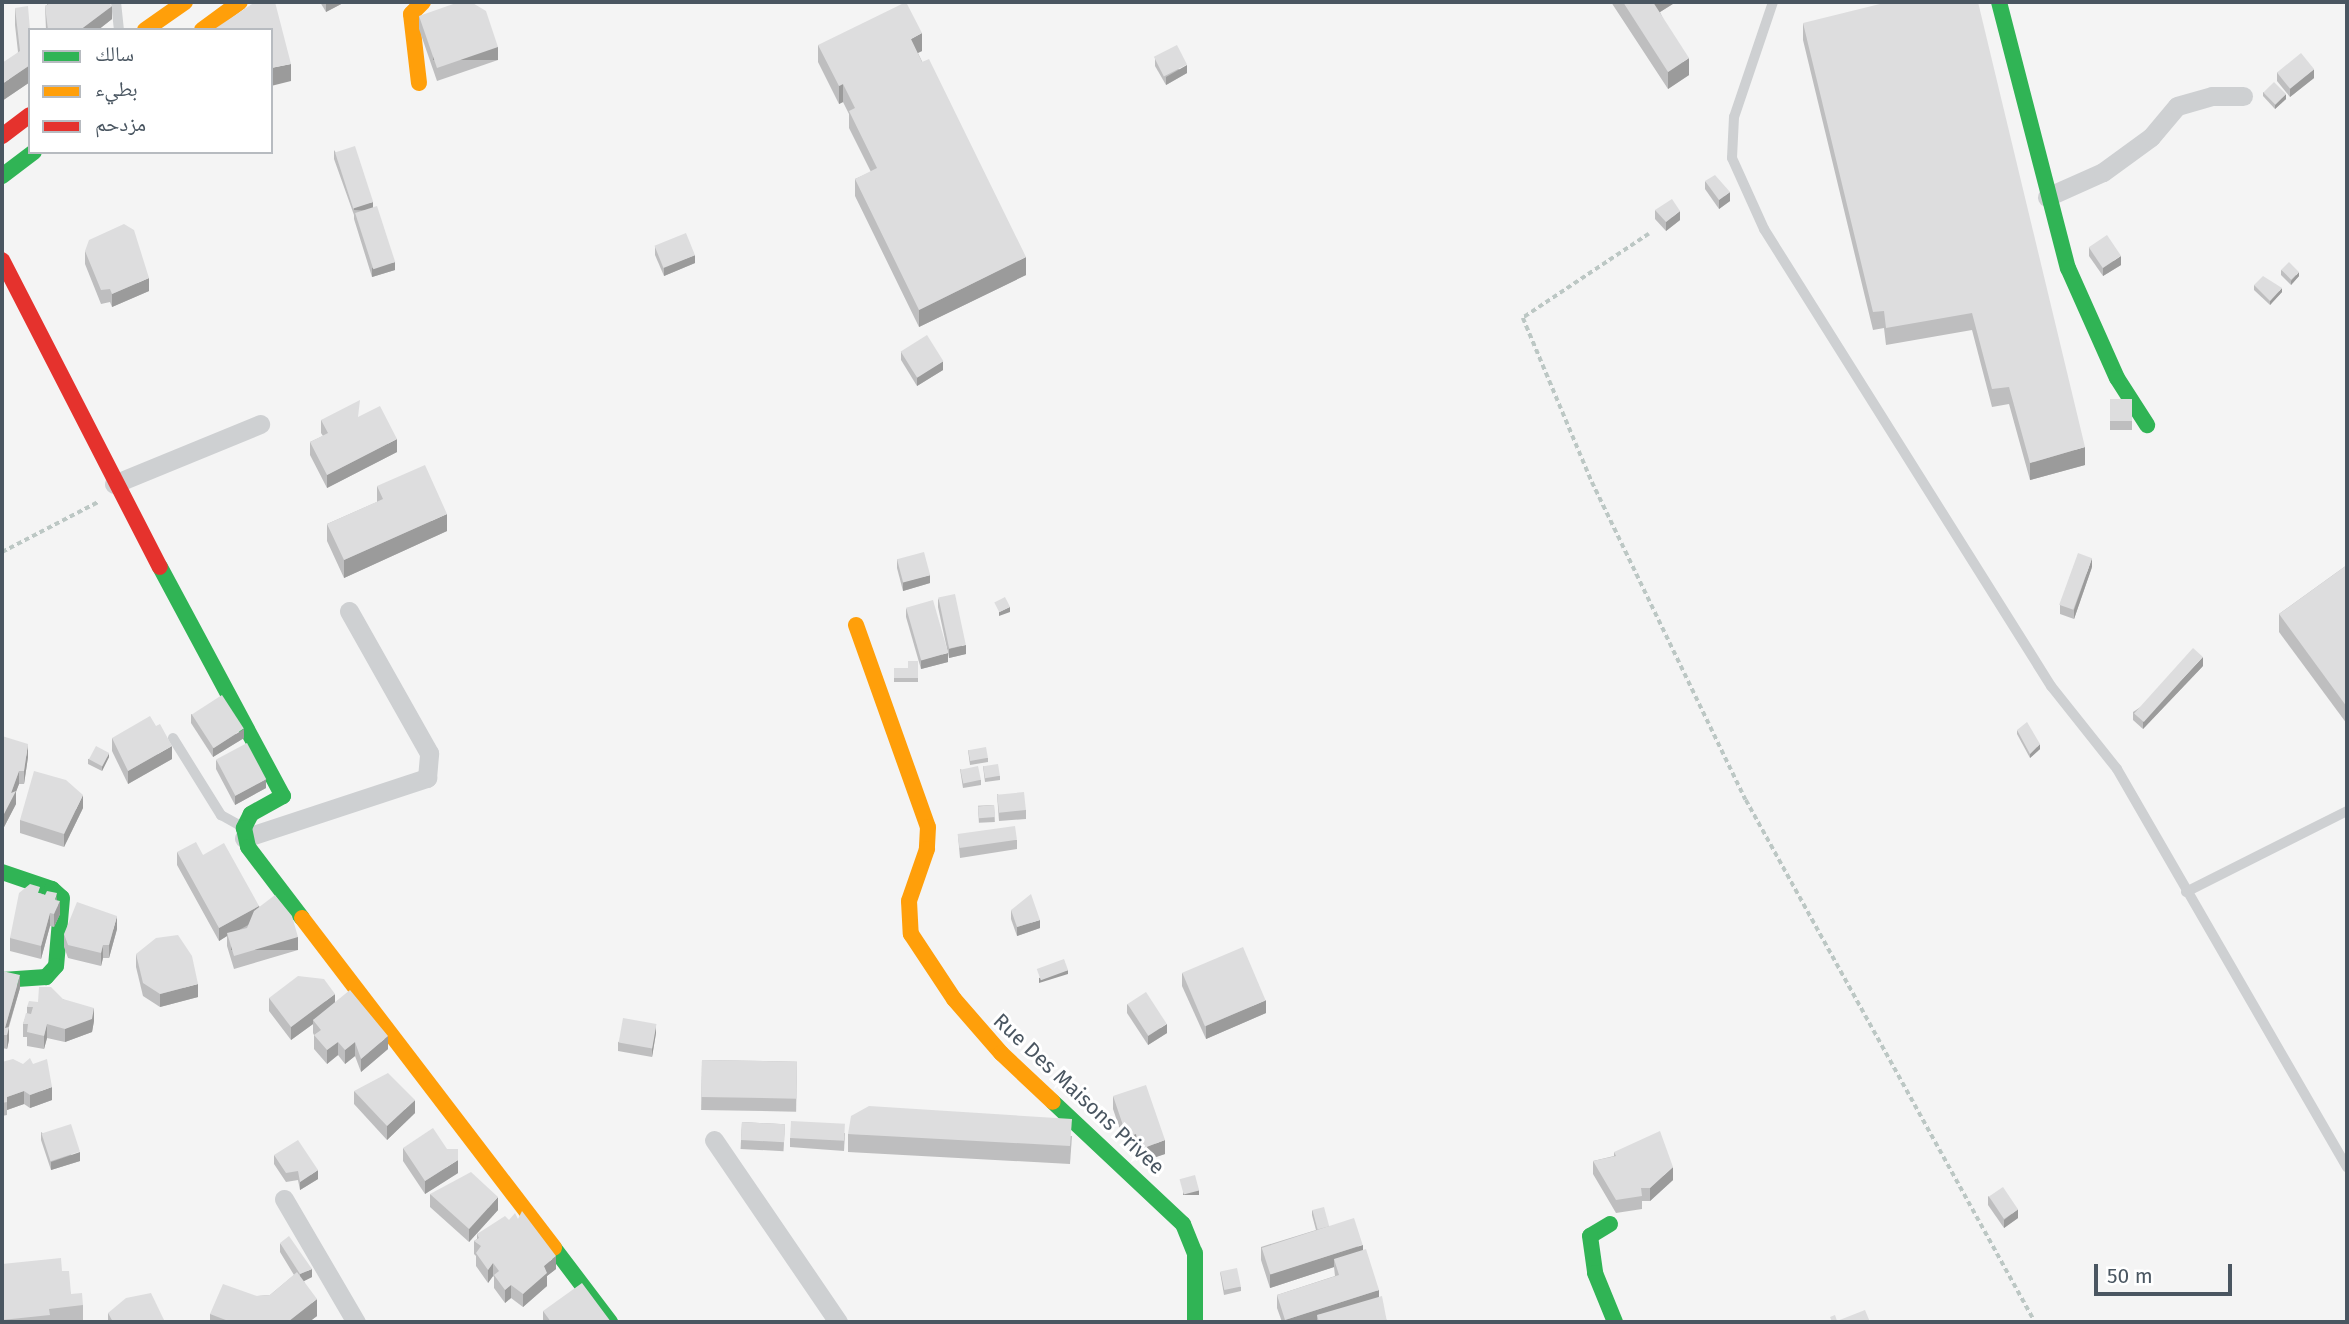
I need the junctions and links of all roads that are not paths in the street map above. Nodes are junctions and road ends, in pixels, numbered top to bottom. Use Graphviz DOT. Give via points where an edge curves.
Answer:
graph roads {
  1 [pos="116,2"];
  2 [pos="185,2"];
  3 [pos="240,2"];
  4 [pos="423,2"];
  5 [pos="1773,2"];
  6 [pos="1999,2"];
  7 [pos="120,28"];
  8 [pos="148,28"];
  9 [pos="205,28"];
  10 [pos="419,83"];
  11 [pos="2244,96"];
  12 [pos="28,116"];
  13 [pos="2,136"];
  14 [pos="31,154"];
  15 [pos="2,176"];
  16 [pos="2047,197"];
  17 [pos="2,260"];
  18 [pos="260,424"];
  19 [pos="2147,425"];
  20 [pos="116,488"];
  21 [pos="349,611"];
  22 [pos="856,625"];
  23 [pos="173,738"];
  24 [pos="2347,811"];
  25 [pos="244,833"];
  26 [pos="2,872"];
  27 [pos="2186,892"];
  28 [pos="2,980"];
  29 [pos="714,1140"];
  30 [pos="2347,1167"];
  31 [pos="284,1199"];
  32 [pos="1611,1224"];
  33 [pos="356,1322"];
  34 [pos="610,1322"];
  35 [pos="838,1322"];
  36 [pos="1195,1322"];
  37 [pos="1615,1322"];
  1 -- 7 [label="lane"];
  2 -- 8 [label="main road"];
  3 -- 9 [label="main road"];
  4 -- 10 [label="main road" via="411,14"];
  5 -- 27 [label="lane" via="1734,117 1732,158 1764,229 2051,686 2117,769"];
  6 -- 16 [label="main road"];
  11 -- 16 [label="street" via="2212,96 2177,106 2151,137 2103,172"];
  12 -- 13 [label="main road"];
  14 -- 15 [label="main road"];
  16 -- 19 [label="main road" via="2073,280 2118,378"];
  17 -- 20 [label="main road"];
  18 -- 20 [label="street"];
  20 -- 25 [label="main road" via="264,753 283,796 251,814"];
  21 -- 25 [label="street" via="429,753 427,778"];
  22 -- 36 [label="main road, Rue Des Maisons Privee" via="928,827 927,849 909,901 911,934 954,999 1001,1054 1188,1230 1195,1253"];
  23 -- 25 [label="lane" via="221,815"];
  24 -- 27 [label="lane"];
  25 -- 34 [label="main road" via="349,985"];
  26 -- 28 [label="main road" via="52,889 62,898 62,915 56,966 46,977"];
  27 -- 30 [label="lane"];
  29 -- 35 [label="street"];
  31 -- 33 [label="street"];
  32 -- 37 [label="main road" via="1590,1236 1595,1273"];
}
